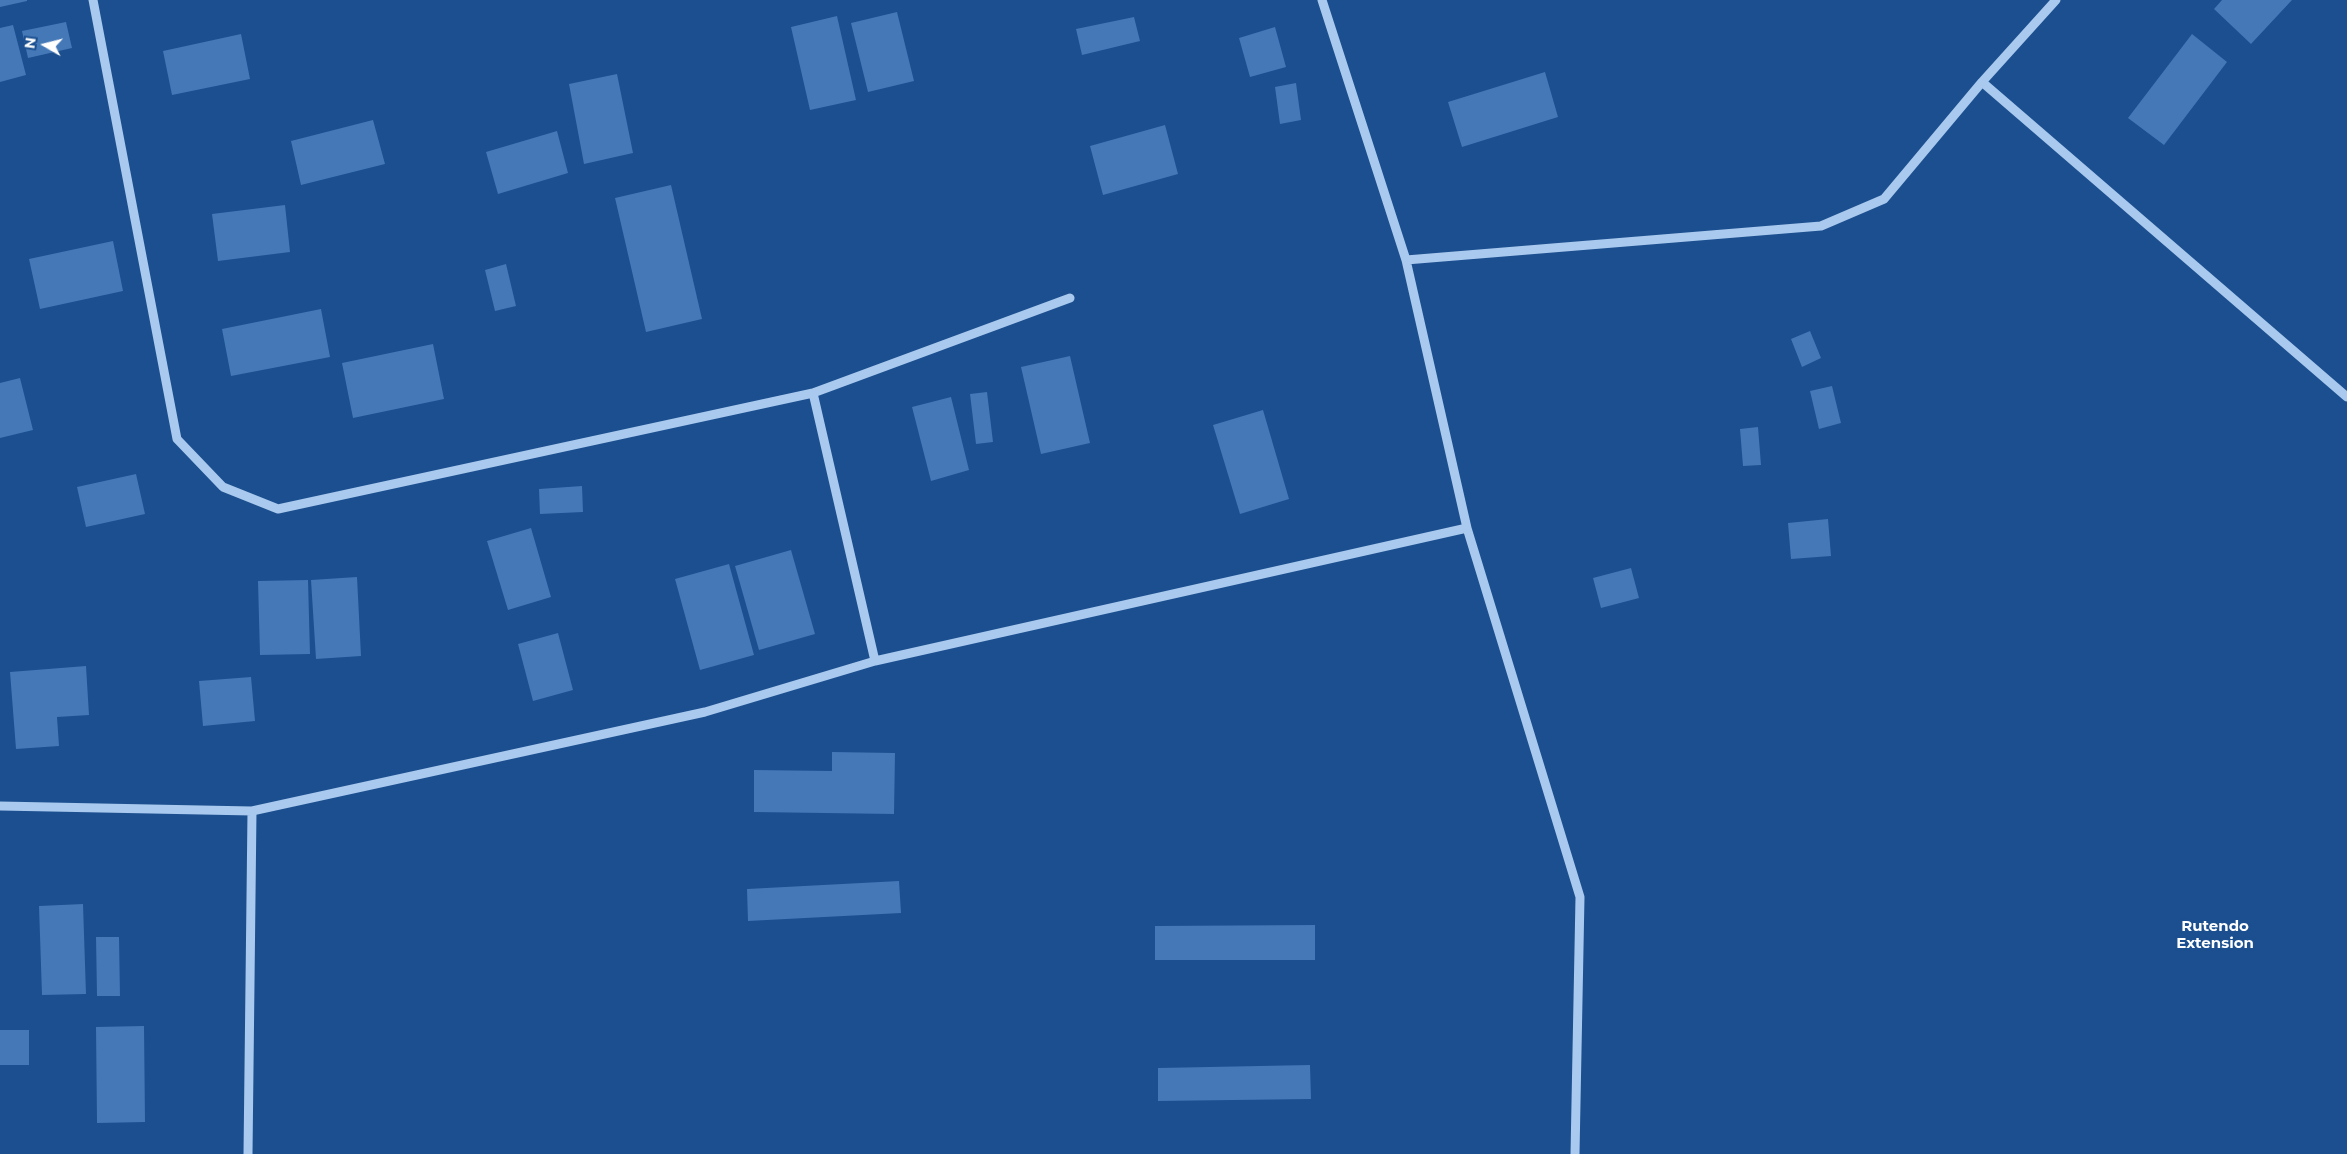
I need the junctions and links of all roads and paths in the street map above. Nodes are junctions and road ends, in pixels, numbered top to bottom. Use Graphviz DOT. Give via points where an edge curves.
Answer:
graph roads {
  1 [pos="92,0"];
  2 [pos="1322,0"];
  3 [pos="2056,0"];
  4 [pos="1982,82"];
  5 [pos="1406,260"];
  6 [pos="1070,298"];
  7 [pos="813,393"];
  8 [pos="2347,397"];
  9 [pos="1467,528"];
  10 [pos="875,661"];
  11 [pos="0,806"];
  12 [pos="252,811"];
  13 [pos="248,1154"];
  14 [pos="1575,1154"];
  1 -- 7 [label="street" via="177,439 223,488 278,509"];
  2 -- 5 [label="street"];
  3 -- 4 [label="street"];
  4 -- 5 [label="street" via="1884,199 1821,226"];
  4 -- 8 [label="street"];
  5 -- 9 [label="street"];
  6 -- 7 [label="street"];
  7 -- 10 [label="street"];
  9 -- 10 [label="street"];
  9 -- 14 [label="street" via="1580,897"];
  10 -- 12 [label="street" via="705,712"];
  11 -- 12 [label="street"];
  12 -- 13 [label="street"];
}
